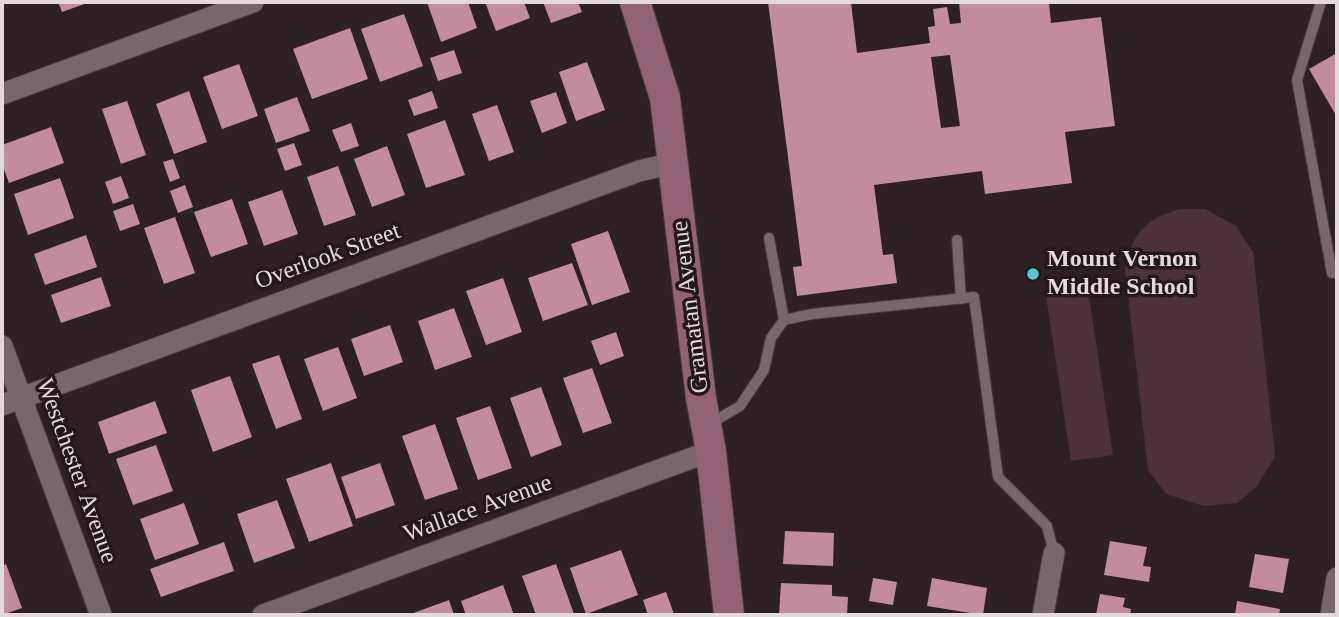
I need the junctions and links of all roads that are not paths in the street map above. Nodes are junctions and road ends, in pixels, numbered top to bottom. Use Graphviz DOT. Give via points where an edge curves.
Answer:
graph roads {
  1 [pos="253,2"];
  2 [pos="635,2"];
  3 [pos="1321,2"];
  4 [pos="2,94"];
  5 [pos="674,163"];
  6 [pos="769,238"];
  7 [pos="957,240"];
  8 [pos="1337,273"];
  9 [pos="961,299"];
  10 [pos="783,320"];
  11 [pos="2,346"];
  12 [pos="12,401"];
  13 [pos="708,439"];
  14 [pos="1054,553"];
  15 [pos="1337,578"];
  16 [pos="101,615"];
  17 [pos="263,615"];
  18 [pos="729,615"];
  19 [pos="1043,615"];
  20 [pos="1331,615"];
  1 -- 4 [label="street"];
  2 -- 5 [label="main road, Gramatan Avenue" via="665,98"];
  3 -- 8 [label="lane" via="1297,80 1332,273"];
  5 -- 12 [label="street, Overlook Street" via="639,171"];
  5 -- 13 [label="main road, Gramatan Avenue"];
  6 -- 10 [label="lane"];
  7 -- 9 [label="lane"];
  9 -- 10 [label="lane"];
  9 -- 14 [label="lane" via="974,297 998,477 1047,526"];
  10 -- 13 [label="lane" via="771,338 764,370 740,406"];
  11 -- 12 [label="street, Westchester Avenue"];
  12 -- 16 [label="street, Westchester Avenue"];
  13 -- 17 [label="street, Wallace Avenue"];
  13 -- 18 [label="main road, Gramatan Avenue"];
  14 -- 19 [label="street"];
  15 -- 20 [label="street"];
}
